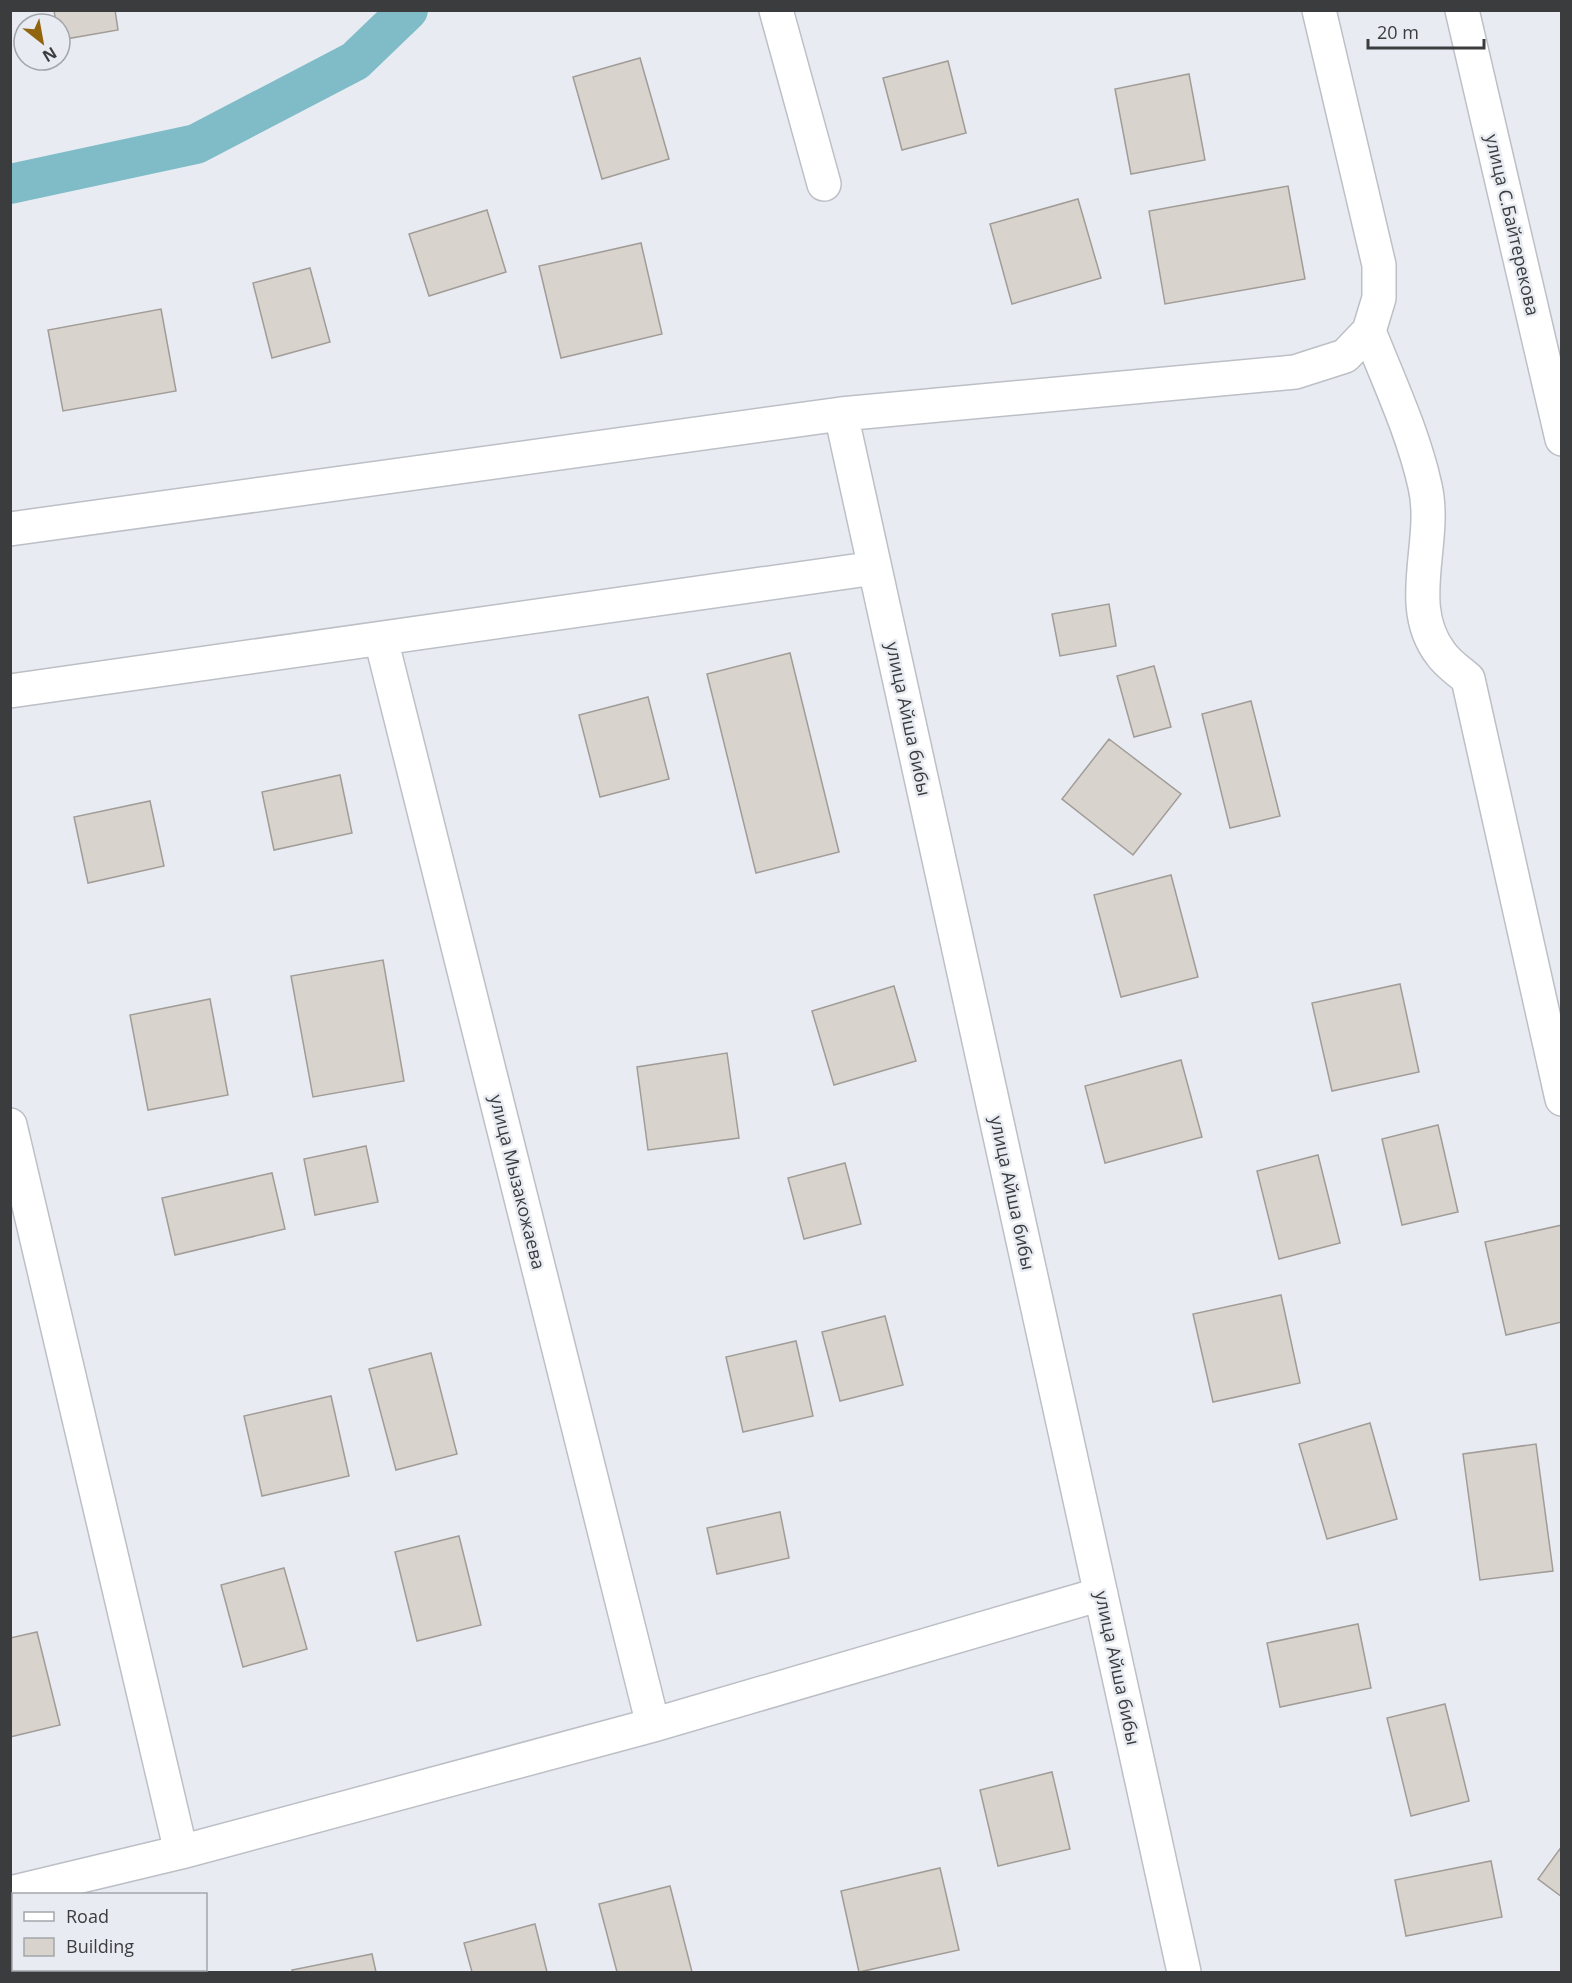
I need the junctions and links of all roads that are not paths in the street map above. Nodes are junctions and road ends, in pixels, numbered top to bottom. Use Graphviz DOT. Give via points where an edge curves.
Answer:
graph roads {
  1 [pos="776,10"];
  2 [pos="1319,10"];
  3 [pos="1462,10"];
  4 [pos="824,184"];
  5 [pos="1369,332"];
  6 [pos="841,414"];
  7 [pos="1562,439"];
  8 [pos="10,529"];
  9 [pos="875,568"];
  10 [pos="381,639"];
  11 [pos="10,691"];
  12 [pos="1562,1099"];
  13 [pos="10,1125"];
  14 [pos="1101,1594"];
  15 [pos="652,1725"];
  16 [pos="181,1852"];
  17 [pos="10,1893"];
  18 [pos="1184,1972"];
  1 -- 4 [label="street"];
  2 -- 5 [label="street" via="1379,265 1379,298"];
  3 -- 7 [label="street, улица С.Байтерекова"];
  5 -- 6 [label="street" via="1345,356 1295,372"];
  5 -- 12 [label="street" via="1406,422 1425,487 1429,514 1421,591 1428,632 1441,655 1468,679"];
  6 -- 8 [label="street"];
  6 -- 9 [label="street, улица Айша бибы"];
  9 -- 10 [label="street"];
  9 -- 14 [label="street, улица Айша бибы"];
  10 -- 11 [label="street"];
  10 -- 15 [label="street, улица Мызакожаева"];
  13 -- 16 [label="street"];
  14 -- 15 [label="street"];
  14 -- 18 [label="street, улица Айша бибы"];
  15 -- 16 [label="street"];
  16 -- 17 [label="street"];
}
